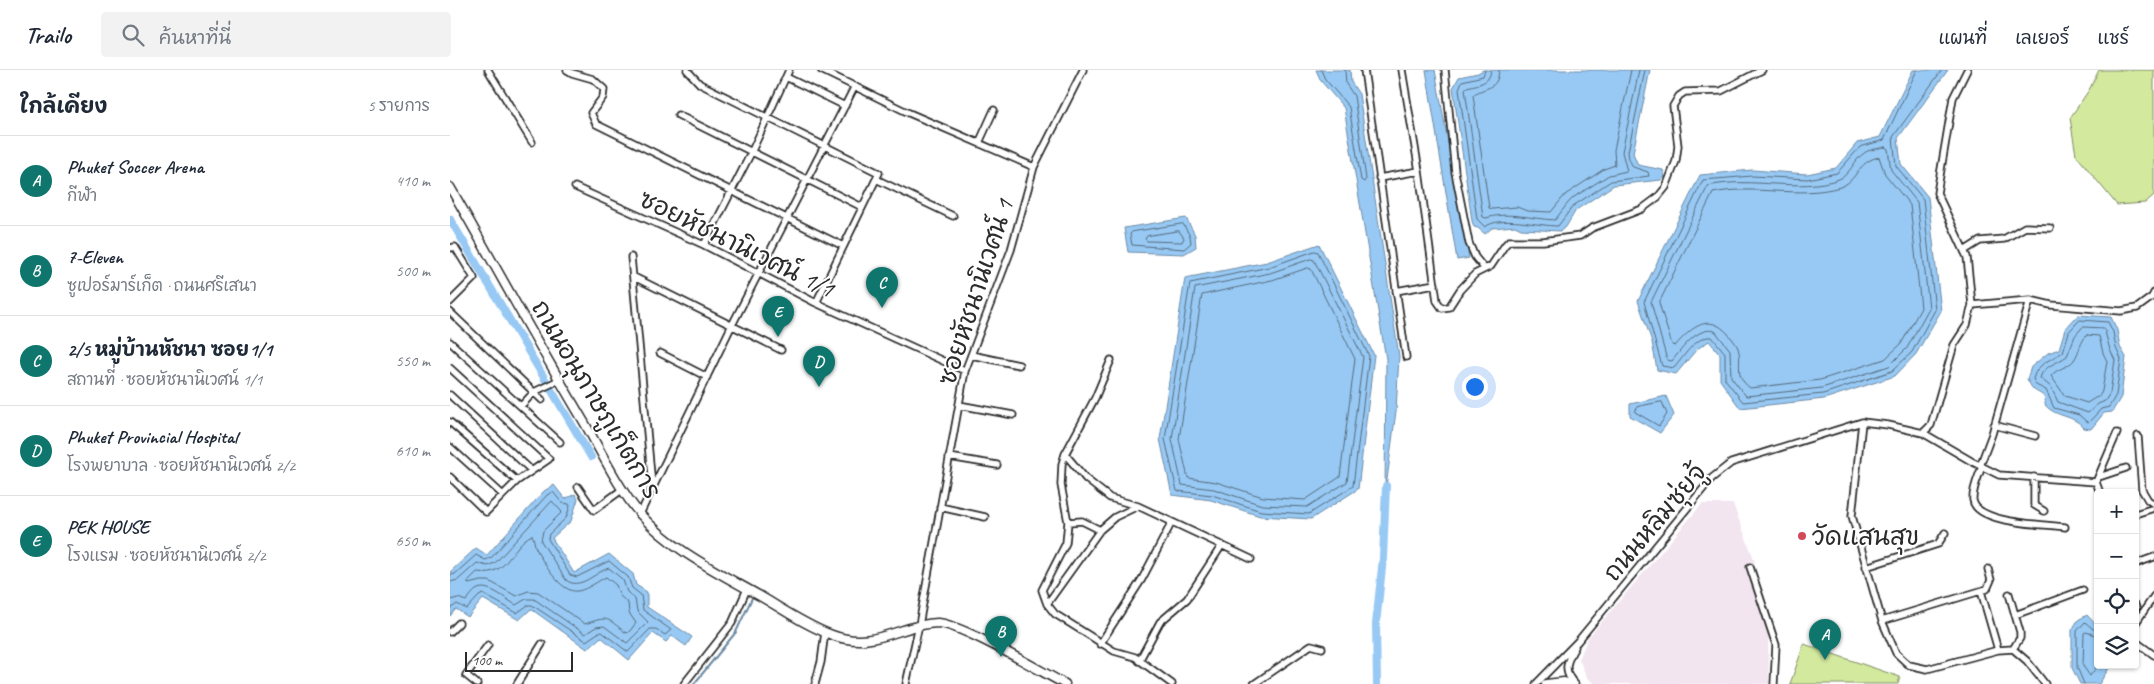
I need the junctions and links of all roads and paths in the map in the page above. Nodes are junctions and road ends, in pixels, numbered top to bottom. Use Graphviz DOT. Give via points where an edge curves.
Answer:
graph roads {
  1 [pos="488,70"];
  2 [pos="567,70"];
  3 [pos="687,70"];
  4 [pos="789,70"];
  5 [pos="821,70"];
  6 [pos="1083,70"];
  7 [pos="1364,70"];
  8 [pos="1402,70"];
  9 [pos="1445,70"];
  10 [pos="1762,70"];
  11 [pos="1967,70"];
  12 [pos="786,77"];
  13 [pos="855,86"];
  14 [pos="845,106"];
  15 [pos="994,110"];
  16 [pos="678,115"];
  17 [pos="768,118"];
  18 [pos="532,142"];
  19 [pos="978,143"];
  20 [pos="825,146"];
  21 [pos="751,153"];
  22 [pos="1034,167"];
  23 [pos="1419,171"];
  24 [pos="877,176"];
  25 [pos="1379,178"];
  26 [pos="806,179"];
  27 [pos="450,187"];
  28 [pos="575,187"];
  29 [pos="731,192"];
  30 [pos="862,207"];
  31 [pos="953,216"];
  32 [pos="787,218"];
  33 [pos="2050,228"];
  34 [pos="704,245"];
  35 [pos="843,246"];
  36 [pos="450,248"];
  37 [pos="1964,251"];
  38 [pos="631,258"];
  39 [pos="1484,268"];
  40 [pos="759,273"];
  41 [pos="634,277"];
  42 [pos="1435,284"];
  43 [pos="1396,291"];
  44 [pos="2153,296"];
  45 [pos="2030,300"];
  46 [pos="450,302"];
  47 [pos="816,303"];
  48 [pos="1972,305"];
  49 [pos="450,312"];
  50 [pos="731,327"];
  51 [pos="450,342"];
  52 [pos="781,350"];
  53 [pos="660,353"];
  54 [pos="971,355"];
  55 [pos="1406,356"];
  56 [pos="1111,360"];
  57 [pos="1018,365"];
  58 [pos="450,368"];
  59 [pos="965,370"];
  60 [pos="707,377"];
  61 [pos="559,380"];
  62 [pos="534,392"];
  63 [pos="450,395"];
  64 [pos="542,400"];
  65 [pos="958,405"];
  66 [pos="521,406"];
  67 [pos="1013,415"];
  68 [pos="450,422"];
  69 [pos="1862,422"];
  70 [pos="1994,425"];
  71 [pos="1923,433"];
  72 [pos="2118,433"];
  73 [pos="2035,436"];
  74 [pos="2138,436"];
  75 [pos="560,442"];
  76 [pos="450,447"];
  77 [pos="1065,454"];
  78 [pos="949,457"];
  79 [pos="996,465"];
  80 [pos="1981,466"];
  81 [pos="2126,468"];
  82 [pos="532,470"];
  83 [pos="450,477"];
  84 [pos="2034,477"];
  85 [pos="2098,480"];
  86 [pos="517,481"];
  87 [pos="578,487"];
  88 [pos="652,488"];
  89 [pos="623,489"];
  90 [pos="2099,489"];
  91 [pos="503,495"];
  92 [pos="1138,506"];
  93 [pos="2152,506"];
  94 [pos="940,507"];
  95 [pos="2044,511"];
  96 [pos="2139,512"];
  97 [pos="640,514"];
  98 [pos="985,517"];
  99 [pos="1068,522"];
  100 [pos="1172,522"];
  101 [pos="2065,526"];
  102 [pos="1100,530"];
  103 [pos="1945,533"];
  104 [pos="1222,545"];
  105 [pos="2154,557"];
  106 [pos="1252,559"];
  107 [pos="2139,563"];
  108 [pos="1866,567"];
  109 [pos="1750,568"];
  110 [pos="1988,569"];
  111 [pos="748,589"];
  112 [pos="2083,590"];
  113 [pos="1981,591"];
  114 [pos="2009,594"];
  115 [pos="2154,596"];
  116 [pos="1047,604"];
  117 [pos="2015,615"];
  118 [pos="2139,618"];
  119 [pos="1882,621"];
  120 [pos="459,623"];
  121 [pos="919,625"];
  122 [pos="450,632"];
  123 [pos="825,632"];
  124 [pos="1578,641"];
  125 [pos="542,644"];
  126 [pos="1100,644"];
  127 [pos="2139,644"];
  128 [pos="488,645"];
  129 [pos="1322,648"];
  130 [pos="2013,649"];
  131 [pos="1998,650"];
  132 [pos="2154,656"];
  133 [pos="1139,660"];
  134 [pos="477,684"];
  135 [pos="517,684"];
  136 [pos="684,684"];
  137 [pos="815,684"];
  138 [pos="906,684"];
  139 [pos="1065,684"];
  140 [pos="1172,684"];
  141 [pos="1254,684"];
  142 [pos="1536,684"];
  143 [pos="1546,684"];
  144 [pos="1569,684"];
  145 [pos="1575,684"];
  146 [pos="1774,684"];
  147 [pos="2045,684"];
  1 -- 18 [label="street"];
  2 -- 29 [label="street" via="593,79 604,89 603,98 591,112 596,124"];
  3 -- 17 [label="street" via="700,84"];
  4 -- 12 [label="street"];
  5 -- 13 [label="street"];
  6 -- 22 [label="street, ซอยหัชนานิเวศน์ 1"];
  7 -- 25 [label="street"];
  8 -- 23 [label="street"];
  9 -- 39 [label="street" via="1455,172 1469,243"];
  10 -- 39 [label="street" via="1721,90 1685,92 1679,96 1674,106 1678,146 1676,161 1666,187 1642,209 1592,228 1580,236 1509,241 1492,266"];
  11 -- 37 [label="street" via="1953,98 1938,193"];
  12 -- 14 [label="street"];
  12 -- 17 [label="street"];
  13 -- 14 [label="street"];
  13 -- 19 [label="street"];
  14 -- 20 [label="street"];
  15 -- 19 [label="street"];
  16 -- 21 [label="street"];
  17 -- 20 [label="street"];
  17 -- 21 [label="street"];
  19 -- 22 [label="street"];
  20 -- 24 [label="street"];
  20 -- 26 [label="street"];
  21 -- 26 [label="street"];
  21 -- 29 [label="street"];
  22 -- 54 [label="street, ซอยหัชนานิเวศน์ 1" via="1011,250"];
  23 -- 25 [label="street"];
  23 -- 42 [label="street"];
  24 -- 30 [label="street"];
  24 -- 31 [label="street"];
  25 -- 43 [label="street"];
  26 -- 30 [label="street"];
  26 -- 32 [label="street"];
  27 -- 61 [label="street, ถนนอนุภาษภูเก็ตการ"];
  28 -- 34 [label="street, ซอยหัชนานิเวศน์ 1/1"];
  29 -- 32 [label="street"];
  29 -- 34 [label="street"];
  30 -- 35 [label="street"];
  32 -- 35 [label="street"];
  32 -- 40 [label="street"];
  33 -- 37 [label="street" via="2025,227 2004,239 1980,240"];
  34 -- 40 [label="street, ซอยหัชนานิเวศน์ 1/1"];
  35 -- 47 [label="street"];
  36 -- 46 [label="street" via="455,247 474,278"];
  37 -- 48 [label="street"];
  38 -- 41 [label="street"];
  39 -- 42 [label="street" via="1460,290 1449,308 1442,308 1437,301"];
  40 -- 47 [label="street, ซอยหัชนานิเวศน์ 1/1"];
  40 -- 50 [label="street"];
  41 -- 50 [label="street"];
  41 -- 88 [label="street"];
  42 -- 43 [label="street"];
  43 -- 55 [label="street"];
  44 -- 45 [label="street" via="2137,308 2121,311"];
  45 -- 48 [label="street"];
  45 -- 70 [label="street"];
  47 -- 59 [label="street, ซอยหัชนานิเวศน์ 1/1"];
  48 -- 71 [label="street" via="1967,326 1954,345 1931,425"];
  49 -- 62 [label="street"];
  50 -- 52 [label="street"];
  50 -- 60 [label="street"];
  51 -- 66 [label="street"];
  53 -- 60 [label="street"];
  54 -- 57 [label="street"];
  54 -- 59 [label="street, ซอยหัชนานิเวศน์ 1"];
  56 -- 77 [label="street"];
  58 -- 82 [label="street" via="549,459"];
  59 -- 65 [label="street, ซอยหัชนานิเวศน์ 1"];
  60 -- 88 [label="street"];
  61 -- 62 [label="street"];
  61 -- 89 [label="street, ถนนอนุภาษภูเก็ตการ"];
  62 -- 64 [label="street"];
  62 -- 66 [label="street"];
  63 -- 82 [label="street"];
  65 -- 67 [label="street"];
  65 -- 78 [label="street, ซอยหัชนานิเวศน์ 1"];
  66 -- 75 [label="street"];
  68 -- 86 [label="street"];
  69 -- 71 [label="street, ถนนหลิมซุ่ยจู้"];
  69 -- 108 [label="street" via="1852,516"];
  69 -- 124 [label="street, ถนนหลิมซุ่ยจู้" via="1731,463 1712,478"];
  70 -- 73 [label="street"];
  70 -- 80 [label="street"];
  71 -- 80 [label="street, ถนนหลิมซุ่ยจู้"];
  72 -- 85 [label="street"];
  74 -- 93 [label="street" via="2142,490"];
  76 -- 91 [label="street"];
  77 -- 92 [label="street" via="1096,488 1110,498"];
  77 -- 99 [label="street" via="1061,485"];
  78 -- 79 [label="street"];
  78 -- 94 [label="street, ซอยหัชนานิเวศน์ 1"];
  80 -- 84 [label="street, ถนนหลิมซุ่ยจู้" via="2000,474"];
  80 -- 101 [label="street" via="1972,498 1984,514 1997,519"];
  81 -- 85 [label="street"];
  82 -- 86 [label="street"];
  83 -- 91 [label="street" via="486,512"];
  84 -- 85 [label="street, ถนนหลิมซุ่ยจู้"];
  84 -- 95 [label="street" via="2034,505"];
  85 -- 90 [label="street"];
  86 -- 91 [label="street"];
  87 -- 89 [label="street" via="594,510"];
  88 -- 97 [label="street"];
  89 -- 97 [label="street, ถนนอนุภาษภูเก็ตการ"];
  92 -- 100 [label="street"];
  92 -- 102 [label="street"];
  93 -- 96 [label="street"];
  94 -- 98 [label="street"];
  94 -- 121 [label="street, ซอยหัชนานิเวศน์ 1"];
  97 -- 111 [label="street, ถนนอนุภาษภูเก็ตการ" via="662,536 686,553"];
  99 -- 102 [label="street" via="1082,521"];
  99 -- 116 [label="street" via="1066,543 1042,590"];
  100 -- 104 [label="street"];
  100 -- 126 [label="street" via="1142,579"];
  102 -- 116 [label="street"];
  103 -- 108 [label="street" via="1938,544"];
  104 -- 106 [label="street"];
  104 -- 133 [label="street" via="1187,599 1160,622"];
  105 -- 107 [label="street"];
  108 -- 119 [label="street"];
  109 -- 146 [label="street" via="1776,645"];
  110 -- 113 [label="street" via="1990,584"];
  111 -- 123 [label="street, ถนนอนุภาษภูเก็ตการ"];
  111 -- 136 [label="street" via="732,623"];
  112 -- 117 [label="street"];
  113 -- 119 [label="street"];
  113 -- 131 [label="street"];
  114 -- 117 [label="street"];
  115 -- 118 [label="street"];
  116 -- 126 [label="street" via="1055,614"];
  117 -- 130 [label="street" via="2020,638"];
  119 -- 131 [label="street" via="1896,653 1909,665 1927,669"];
  120 -- 122 [label="street"];
  121 -- 123 [label="street, ถนนอนุภาษภูเก็ตการ" via="886,637 858,640"];
  121 -- 138 [label="street, ซอยหัชนานิเวศน์ 1"];
  121 -- 139 [label="street, ถนนอนุภาษภูเก็ตการ" via="939,623 959,629"];
  123 -- 137 [label="street"];
  124 -- 142 [label="street, ถนนหลิมซุ่ยจู้"];
  124 -- 145 [label="street, ถนนหลิมซุ่ยจู้" via="1566,667"];
  125 -- 135 [label="street"];
  126 -- 133 [label="street"];
  127 -- 132 [label="street"];
  128 -- 134 [label="street" via="466,675"];
  129 -- 141 [label="street" via="1311,645"];
  130 -- 131 [label="street"];
  130 -- 147 [label="street" via="2021,654"];
  133 -- 140 [label="street"];
  143 -- 144 [label="street"];
}
